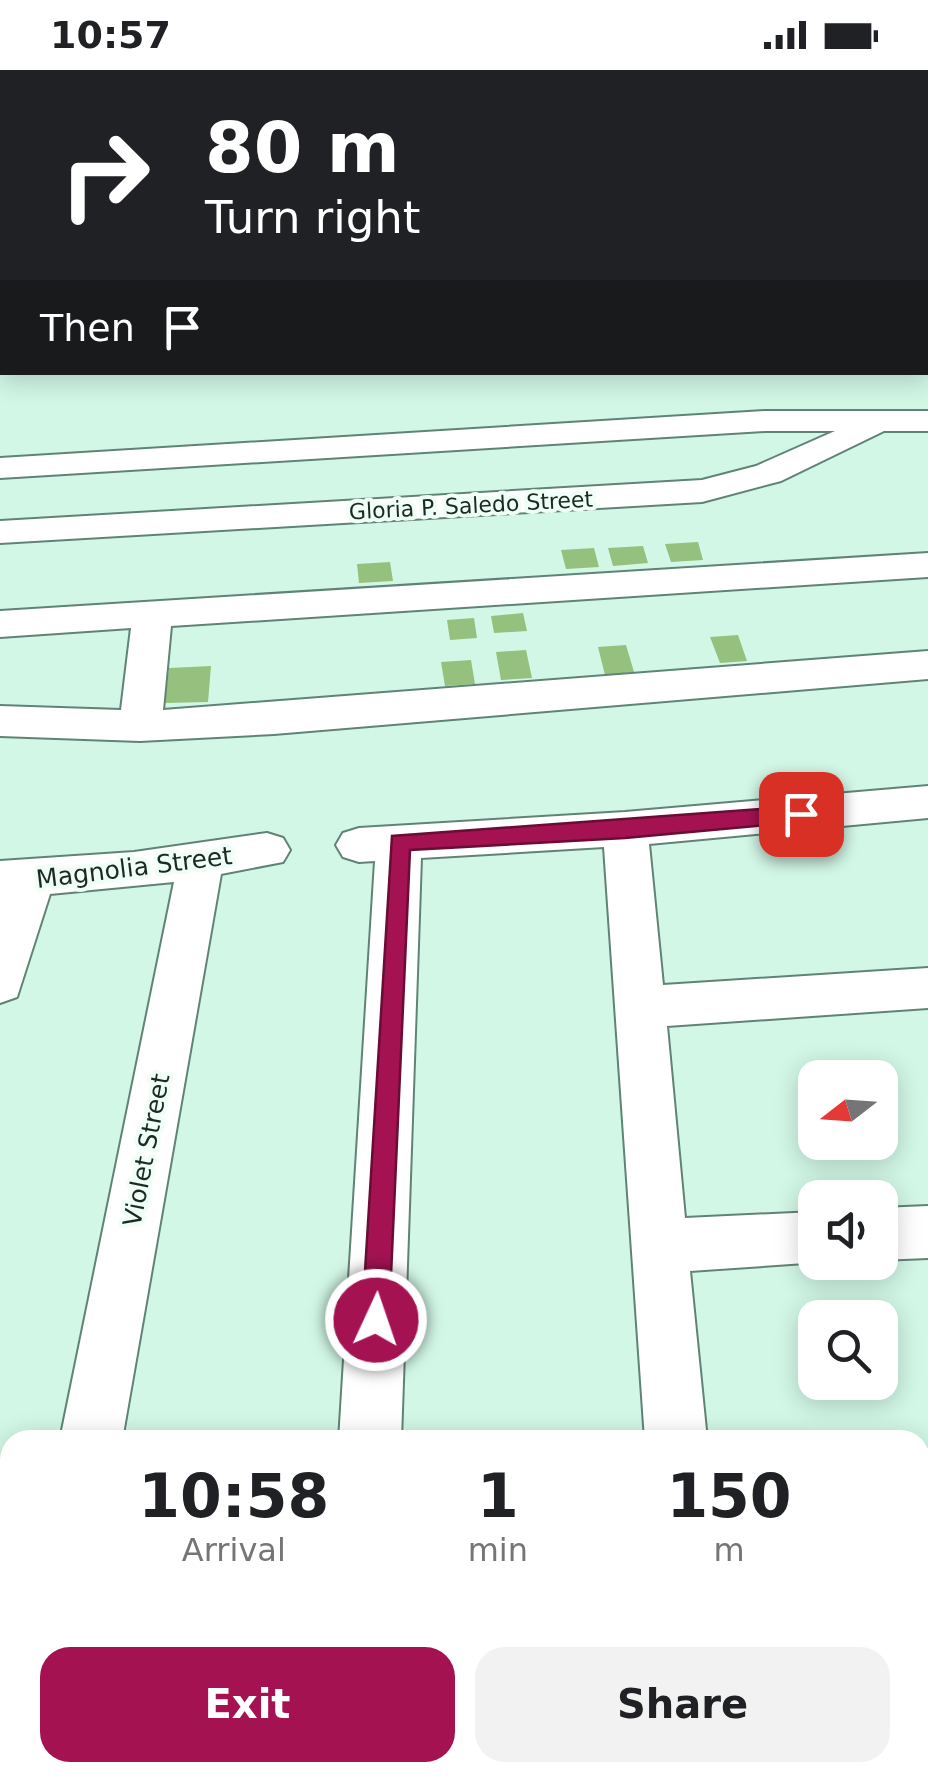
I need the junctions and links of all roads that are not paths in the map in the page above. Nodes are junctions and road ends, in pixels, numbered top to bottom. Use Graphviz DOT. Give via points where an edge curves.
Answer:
graph roads {
  1 [pos="928,422"];
  2 [pos="873,424"];
  3 [pos="293,452"];
  4 [pos="0,468"];
  5 [pos="296,515"];
  6 [pos="0,532"];
  7 [pos="928,565"];
  8 [pos="152,616"];
  9 [pos="0,624"];
  10 [pos="928,665"];
  11 [pos="0,721"];
  12 [pos="140,726"];
  13 [pos="928,802"];
  14 [pos="625,830"];
  15 [pos="267,850"];
  16 [pos="202,860"];
  17 [pos="15,879"];
  18 [pos="0,982"];
  19 [pos="928,988"];
  20 [pos="642,1007"];
  21 [pos="928,1232"];
  22 [pos="898,1233"];
  23 [pos="798,1239"];
  24 [pos="662,1246"];
  25 [pos="93,1430"];
  26 [pos="370,1430"];
  27 [pos="675,1430"];
  1 -- 2 [label="street, Gloria P. Saledo Street"];
  2 -- 3 [label="street" via="766,421"];
  2 -- 5 [label="street, Gloria P. Saledo Street" via="780,472 702,491"];
  3 -- 4 [label="street"];
  3 -- 5 [label="street"];
  5 -- 6 [label="street, Gloria P. Saledo Street"];
  7 -- 8 [label="street"];
  8 -- 9 [label="street"];
  8 -- 12 [label="street"];
  10 -- 12 [label="street"];
  11 -- 12 [label="street"];
  13 -- 14 [label="street"];
  14 -- 20 [label="street"];
  14 -- 26 [label="street" via="379,844"];
  15 -- 16 [label="street, Magnolia Street"];
  16 -- 17 [label="street, Magnolia Street"];
  16 -- 25 [label="street, Violet Street"];
  17 -- 18 [label="street"];
  19 -- 20 [label="street"];
  20 -- 24 [label="street"];
  21 -- 22 [label="street"];
  23 -- 24 [label="street"];
  24 -- 27 [label="street"];
}
